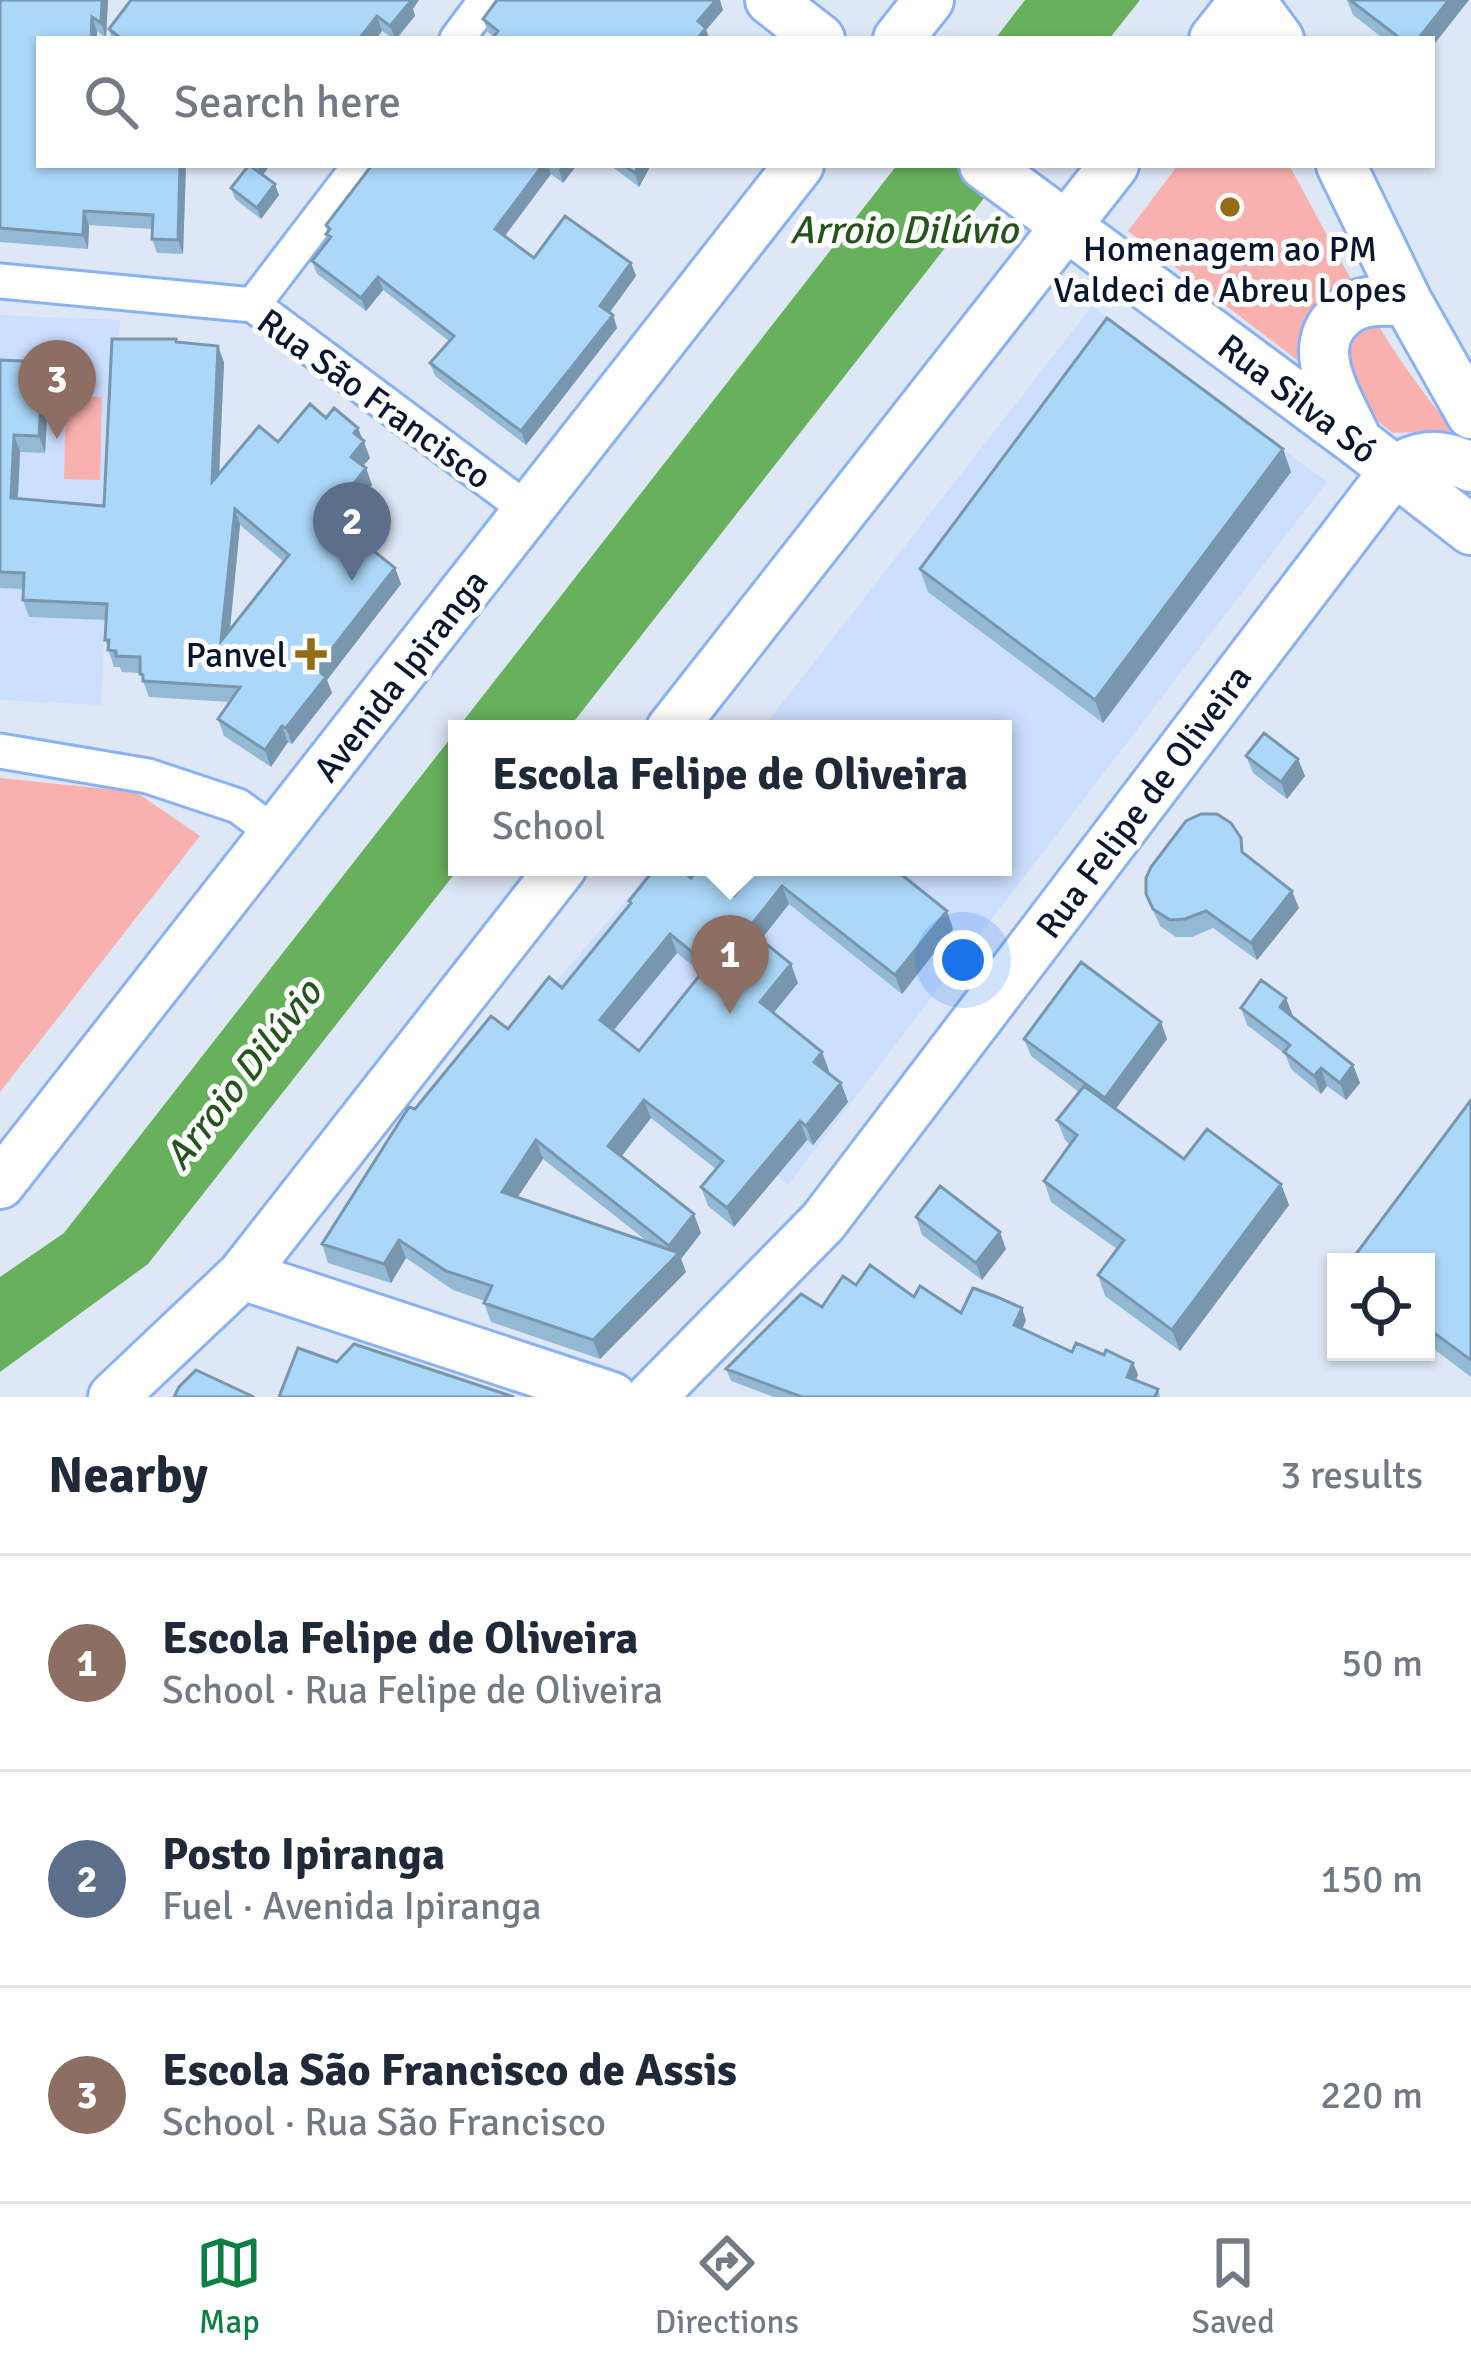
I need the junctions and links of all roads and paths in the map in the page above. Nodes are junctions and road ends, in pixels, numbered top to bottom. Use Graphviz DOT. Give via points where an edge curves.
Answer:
graph roads {
  1 [pos="486,0"];
  2 [pos="929,0"];
  3 [pos="1247,0"];
  4 [pos="459,36"];
  5 [pos="900,36"];
  6 [pos="1217,36"];
  7 [pos="1277,36"];
  8 [pos="358,168"];
  9 [pos="797,168"];
  10 [pos="1112,168"];
  11 [pos="1342,168"];
  12 [pos="1000,177"];
  13 [pos="1065,227"];
  14 [pos="0,281"];
  15 [pos="1407,302"];
  16 [pos="253,305"];
  17 [pos="1469,404"];
  18 [pos="1376,456"];
  19 [pos="1471,466"];
  20 [pos="529,511"];
  21 [pos="1471,530"];
  22 [pos="678,720"];
  23 [pos="0,751"];
  24 [pos="276,834"];
  25 [pos="555,876"];
  26 [pos="0,1184"];
  27 [pos="242,1275"];
  28 [pos="113,1397"];
  29 [pos="612,1397"];
  30 [pos="650,1397"];
  1 -- 4 [label="street"];
  2 -- 5 [label="main road"];
  3 -- 6 [label="main road"];
  3 -- 7 [label="main road"];
  8 -- 16 [label="street"];
  9 -- 20 [label="main road, Avenida Ipiranga"];
  10 -- 13 [label="main road"];
  11 -- 15 [label="main road"];
  12 -- 13 [label="main road, Rua Silva Só"];
  13 -- 18 [label="main road, Rua Silva Só"];
  13 -- 22 [label="main road"];
  14 -- 16 [label="street, Rua São Francisco"];
  15 -- 17 [label="main road"];
  15 -- 18 [label="main road" via="1350,308 1323,350 1324,367"];
  16 -- 20 [label="street, Rua São Francisco"];
  18 -- 19 [label="main road" via="1447,456"];
  18 -- 21 [label="main road, Rua Silva Só"];
  18 -- 30 [label="main road, Rua Felipe de Oliveira" via="823,1222"];
  20 -- 24 [label="main road, Avenida Ipiranga"];
  23 -- 24 [label="street" via="148,776 238,806"];
  24 -- 26 [label="main road, Avenida Ipiranga"];
  25 -- 27 [label="main road"];
  27 -- 28 [label="main road"];
  27 -- 29 [label="main road"];
}
